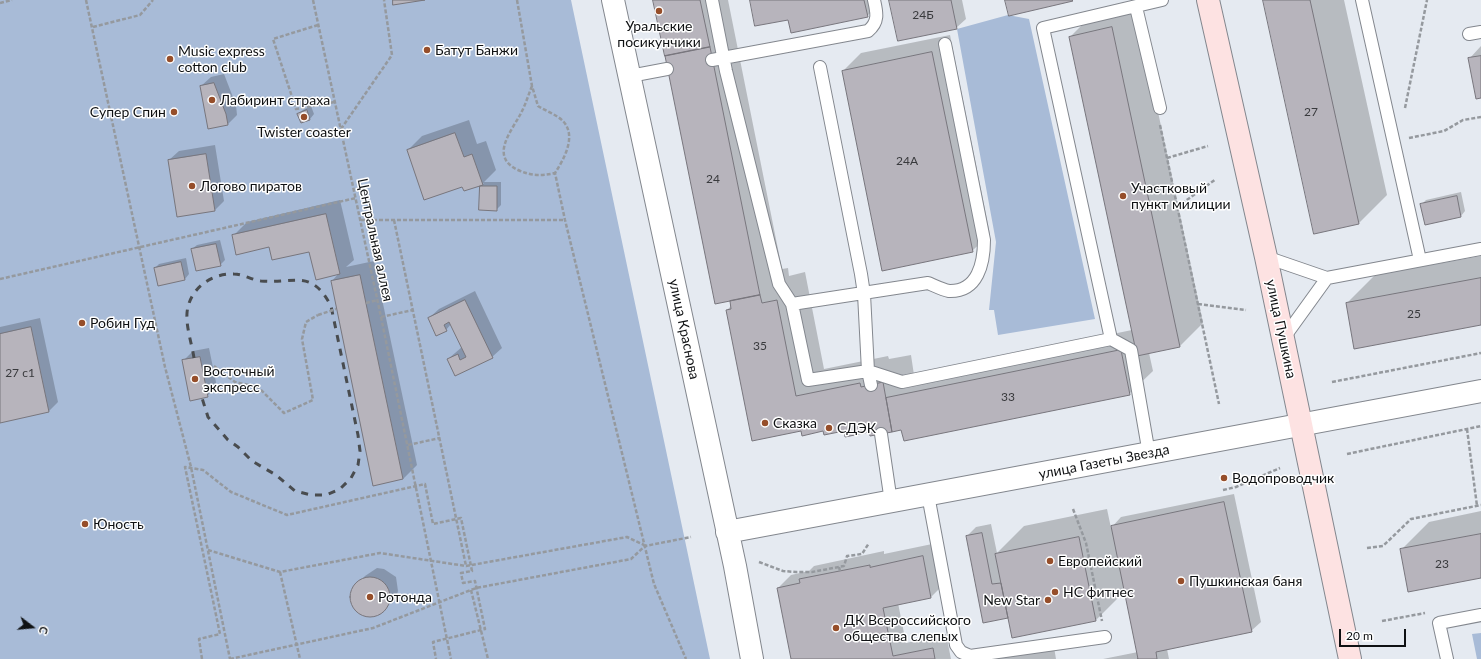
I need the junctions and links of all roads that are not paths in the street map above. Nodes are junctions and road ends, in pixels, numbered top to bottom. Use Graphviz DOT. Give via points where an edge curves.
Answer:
graph roads {
  1 [pos="613,0"];
  2 [pos="712,0"];
  3 [pos="874,0"];
  4 [pos="1162,0"];
  5 [pos="1208,0"];
  6 [pos="1362,0"];
  7 [pos="1136,7"];
  8 [pos="1481,32"];
  9 [pos="1469,34"];
  10 [pos="945,44"];
  11 [pos="718,59"];
  12 [pos="820,67"];
  13 [pos="667,69"];
  14 [pos="630,76"];
  15 [pos="1160,108"];
  16 [pos="1481,249"];
  17 [pos="1266,257"];
  18 [pos="1420,260"];
  19 [pos="1327,278"];
  20 [pos="864,294"];
  21 [pos="792,304"];
  22 [pos="1111,339"];
  23 [pos="1283,339"];
  24 [pos="868,371"];
  25 [pos="871,385"];
  26 [pos="1481,391"];
  27 [pos="1301,425"];
  28 [pos="881,434"];
  29 [pos="1149,454"];
  30 [pos="928,495"];
  31 [pos="892,502"];
  32 [pos="727,532"];
  33 [pos="1481,615"];
  34 [pos="1105,637"];
  35 [pos="752,659"];
  36 [pos="1350,659"];
  37 [pos="1447,659"];
  1 -- 14 [label="street, улица Краснова"];
  2 -- 11 [label="lane"];
  3 -- 11 [label="lane" via="877,16 875,26 868,31"];
  4 -- 7 [label="lane"];
  5 -- 17 [label="main road, улица Пушкина"];
  6 -- 18 [label="lane"];
  7 -- 15 [label="lane"];
  7 -- 22 [label="lane" via="1043,28"];
  8 -- 9 [label="lane"];
  10 -- 20 [label="lane" via="984,240 984,258 977,278 966,288 949,291 928,283"];
  11 -- 21 [label="lane" via="779,284"];
  12 -- 20 [label="lane"];
  13 -- 14 [label="lane"];
  14 -- 32 [label="street, улица Краснова"];
  16 -- 18 [label="lane"];
  17 -- 19 [label="lane"];
  17 -- 23 [label="main road, улица Пушкина"];
  18 -- 19 [label="lane"];
  19 -- 23 [label="lane"];
  20 -- 21 [label="lane"];
  20 -- 24 [label="lane"];
  21 -- 24 [label="lane" via="808,380"];
  22 -- 24 [label="lane" via="902,382"];
  22 -- 29 [label="lane" via="1131,350"];
  23 -- 27 [label="main road, улица Пушкина"];
  24 -- 25 [label="lane"];
  26 -- 27 [label="street, улица Газеты Звезда"];
  27 -- 29 [label="street, улица Газеты Звезда"];
  27 -- 36 [label="main road, улица Пушкина"];
  28 -- 31 [label="lane"];
  29 -- 30 [label="street, улица Газеты Звезда"];
  30 -- 31 [label="street, улица Газеты Звезда"];
  30 -- 34 [label="lane" via="956,645 960,652 970,656"];
  31 -- 32 [label="street, улица Газеты Звезда"];
  32 -- 35 [label="street, улица Краснова"];
  33 -- 37 [label="lane" via="1439,623"];
}
